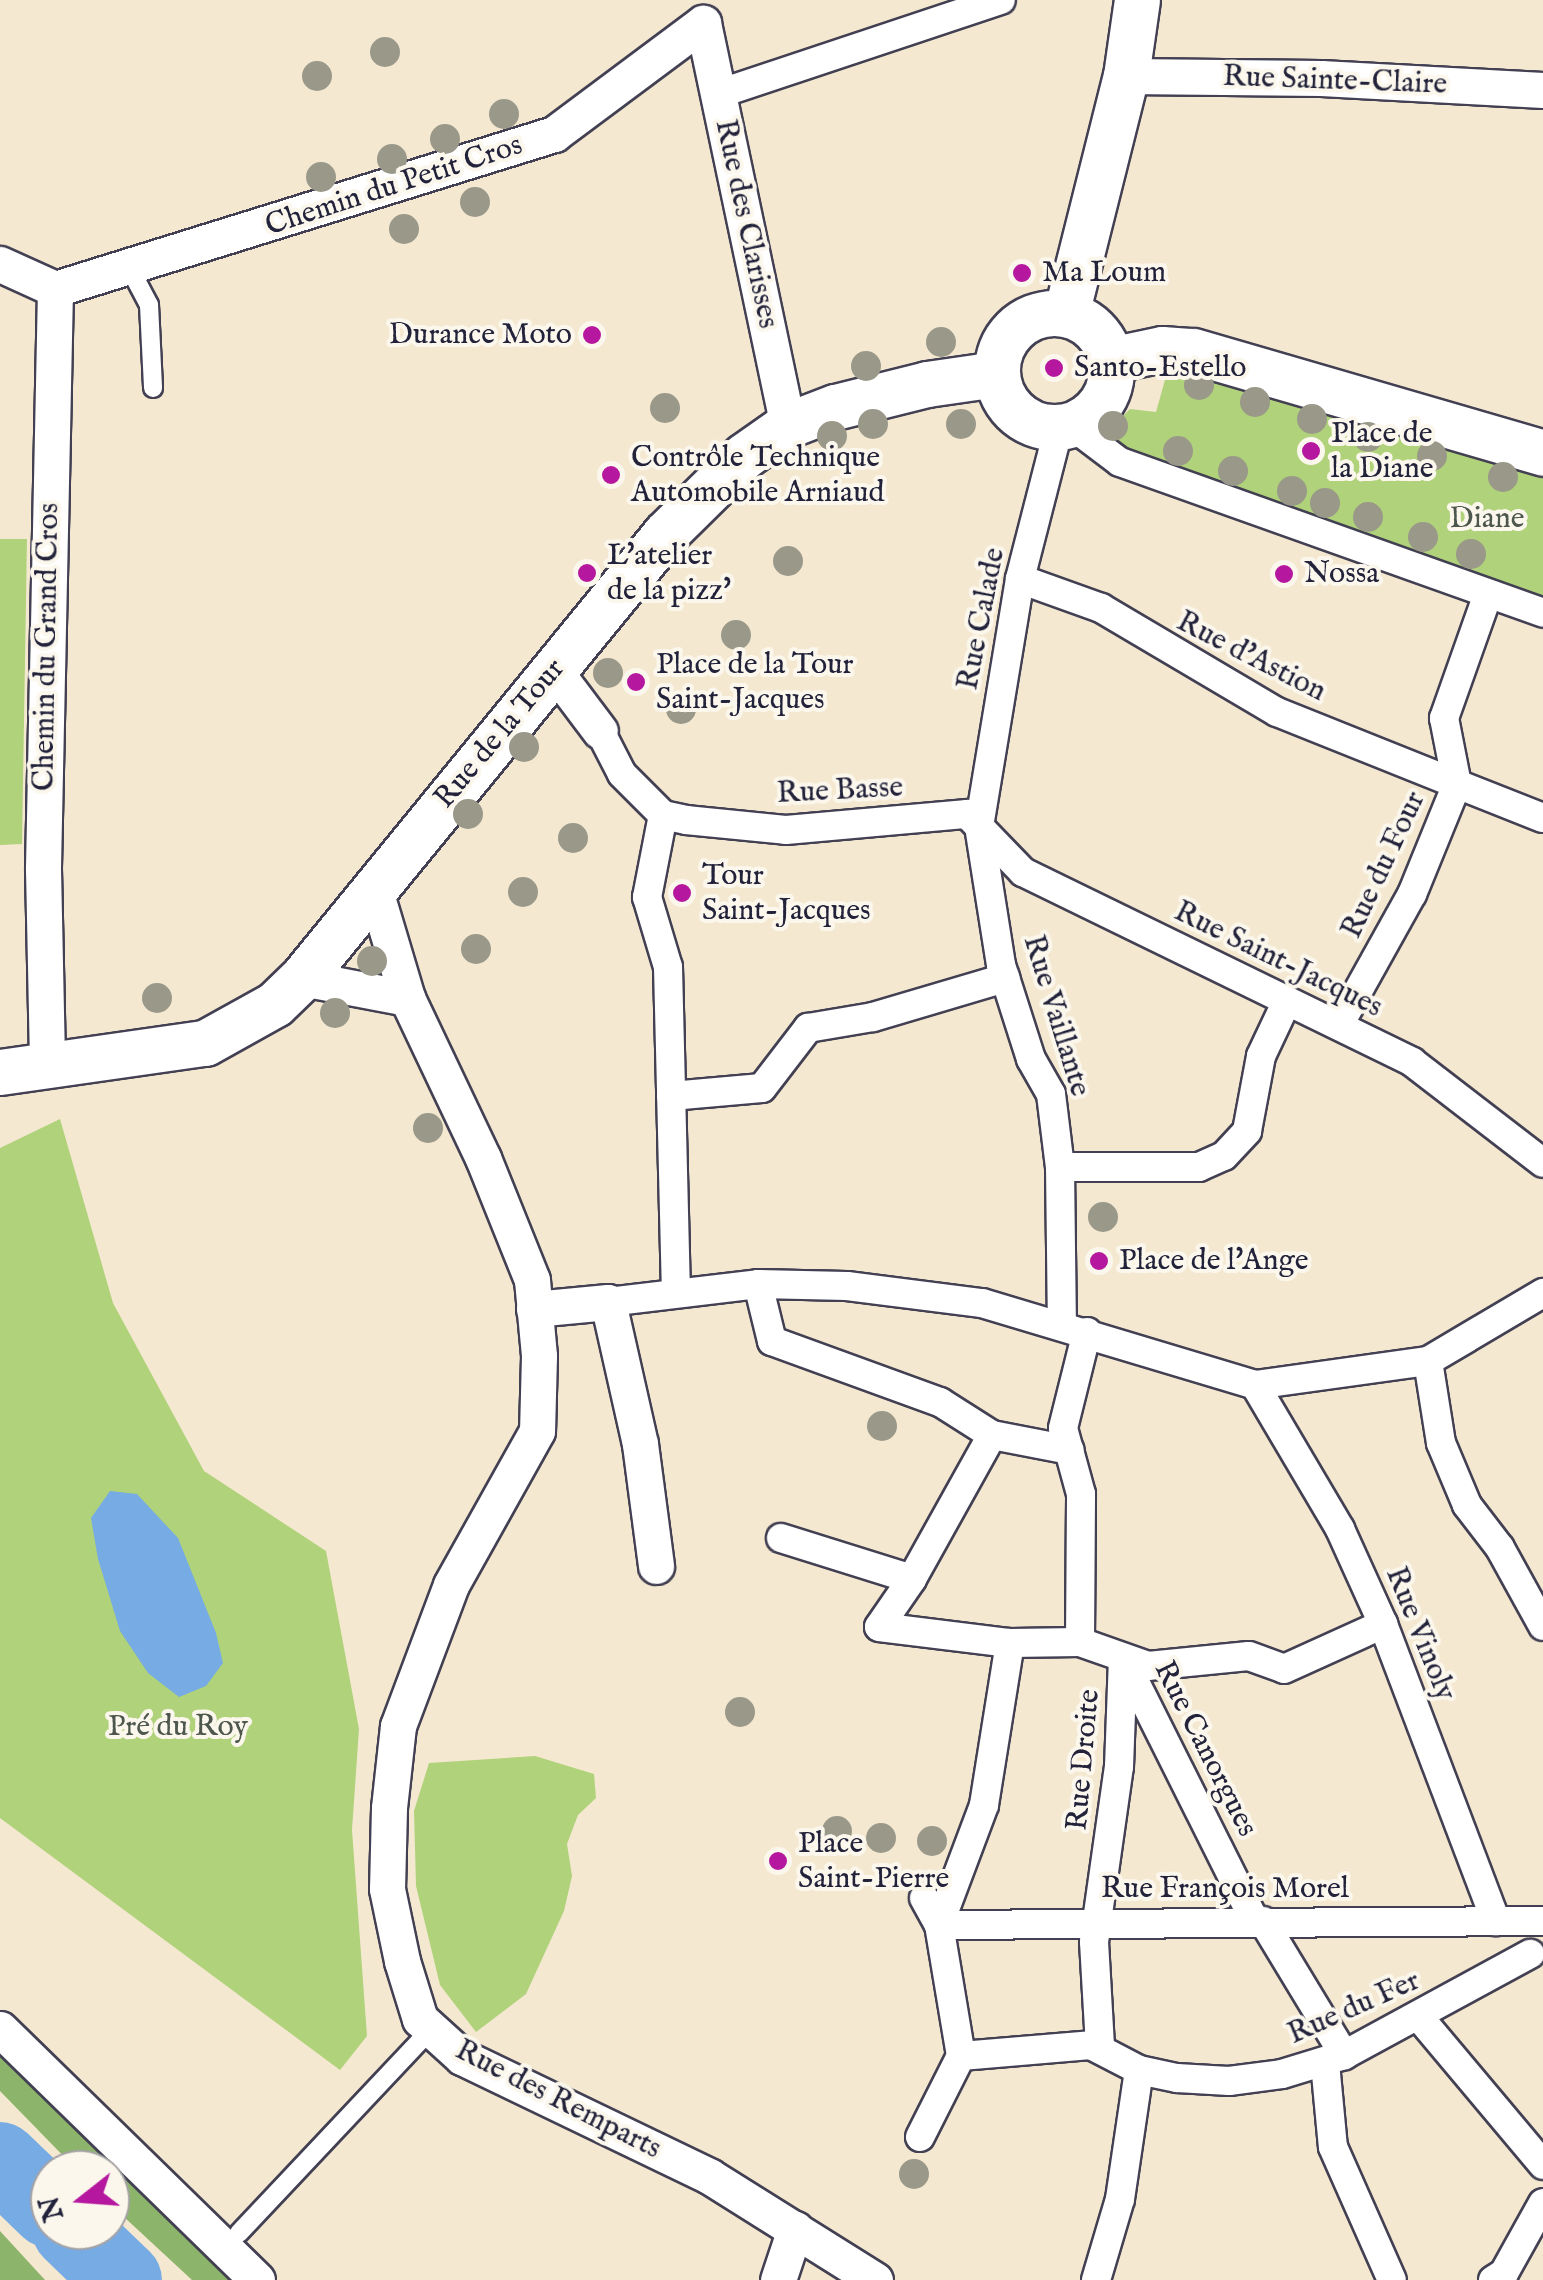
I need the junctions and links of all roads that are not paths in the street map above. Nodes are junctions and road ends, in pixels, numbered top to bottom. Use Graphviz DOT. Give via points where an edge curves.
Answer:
graph roads {
  1 [pos="1002,0"];
  2 [pos="1138,0"];
  3 [pos="703,22"];
  4 [pos="1126,76"];
  5 [pos="1543,90"];
  6 [pos="718,94"];
  7 [pos="0,264"];
  8 [pos="130,267"];
  9 [pos="55,290"];
  10 [pos="1066,314"];
  11 [pos="1110,360"];
  12 [pos="996,374"];
  13 [pos="153,388"];
  14 [pos="788,425"];
  15 [pos="1065,426"];
  16 [pos="1543,453"];
  17 [pos="1020,579"];
  18 [pos="1488,594"];
  19 [pos="1543,613"];
  20 [pos="554,670"];
  21 [pos="600,730"];
  22 [pos="1457,784"];
  23 [pos="663,815"];
  24 [pos="1543,818"];
  25 [pos="979,826"];
  26 [pos="374,887"];
  27 [pos="302,978"];
  28 [pos="1005,978"];
  29 [pos="408,998"];
  30 [pos="1287,1001"];
  31 [pos="1339,1025"];
  32 [pos="47,1066"];
  33 [pos="0,1072"];
  34 [pos="671,1096"];
  35 [pos="1543,1164"];
  36 [pos="1060,1167"];
  37 [pos="758,1284"];
  38 [pos="676,1292"];
  39 [pos="1543,1293"];
  40 [pos="608,1302"];
  41 [pos="534,1309"];
  42 [pos="1074,1328"];
  43 [pos="1428,1361"];
  44 [pos="1255,1385"];
  45 [pos="992,1435"];
  46 [pos="1070,1450"];
  47 [pos="781,1538"];
  48 [pos="656,1566"];
  49 [pos="912,1580"];
  50 [pos="1384,1624"];
  51 [pos="1543,1626"];
  52 [pos="1080,1642"];
  53 [pos="1010,1643"];
  54 [pos="1123,1658"];
  55 [pos="924,1898"];
  56 [pos="1502,1921"];
  57 [pos="1543,1921"];
  58 [pos="1098,1922"];
  59 [pos="1259,1922"];
  60 [pos="938,1925"];
  61 [pos="1537,1962"];
  62 [pos="1420,2017"];
  63 [pos="0,2029"];
  64 [pos="430,2030"];
  65 [pos="1100,2046"];
  66 [pos="960,2056"];
  67 [pos="1334,2059"];
  68 [pos="1139,2070"];
  69 [pos="920,2137"];
  70 [pos="1543,2165"];
  71 [pos="1543,2203"];
  72 [pos="795,2229"];
  73 [pos="239,2233"];
  74 [pos="257,2280"];
  75 [pos="778,2280"];
  76 [pos="876,2280"];
  77 [pos="1096,2280"];
  78 [pos="1392,2280"];
  79 [pos="1493,2280"];
  1 -- 6 [label="street"];
  2 -- 4 [label="street"];
  3 -- 6 [label="street, Rue des Clarisses"];
  3 -- 8 [label="street, Chemin du Petit Cros" via="554,134"];
  4 -- 5 [label="street, Rue Sainte-Claire"];
  4 -- 10 [label="street"];
  6 -- 14 [label="street, Rue des Clarisses"];
  7 -- 9 [label="street"];
  8 -- 9 [label="street, Chemin du Petit Cros"];
  8 -- 13 [label="lane" via="149,306"];
  9 -- 32 [label="street, Chemin du Grand Cros" via="43,869"];
  10 -- 11 [label="street" via="1094,331"];
  10 -- 12 [label="street" via="1024,320 1004,344"];
  11 -- 15 [label="street" via="1103,400 1089,416"];
  11 -- 16 [label="street" via="1193,351"];
  12 -- 14 [label="street, Rue de la Tour" via="876,396"];
  12 -- 15 [label="street" via="1010,408 1041,426"];
  14 -- 20 [label="street, Rue de la Tour" via="744,456 665,534"];
  15 -- 17 [label="street, Rue Calade"];
  15 -- 18 [label="street" via="1130,460"];
  17 -- 22 [label="street, Rue d'Astion" via="1101,608 1277,712"];
  17 -- 25 [label="street, Rue Calade"];
  18 -- 19 [label="street"];
  18 -- 22 [label="street, Rue du Four" via="1444,718"];
  20 -- 21 [label="street"];
  20 -- 26 [label="street, Rue de la Tour"];
  21 -- 23 [label="street" via="622,774"];
  22 -- 24 [label="street, Rue du Four"];
  22 -- 31 [label="street, Rue du Four" via="1412,894"];
  23 -- 25 [label="street, Rue Basse" via="786,830 967,814"];
  23 -- 34 [label="street" via="647,897 668,966"];
  25 -- 28 [label="street, Rue Vaillante"];
  25 -- 30 [label="street, Rue Saint-Jacques" via="1023,872"];
  26 -- 27 [label="street, Rue de la Tour"];
  26 -- 29 [label="street"];
  27 -- 29 [label="street"];
  27 -- 32 [label="street, Rue de la Tour" via="243,1025 206,1043"];
  28 -- 34 [label="street" via="808,1028 762,1088"];
  28 -- 36 [label="street, Rue Vaillante" via="1031,1058 1052,1094"];
  29 -- 41 [label="street" via="483,1158 532,1280"];
  30 -- 31 [label="street, Rue Saint-Jacques"];
  30 -- 36 [label="street" via="1262,1056 1247,1131 1224,1156 1198,1168"];
  31 -- 35 [label="street, Rue Saint-Jacques" via="1412,1062"];
  32 -- 33 [label="street, Rue de la Tour"];
  34 -- 38 [label="street"];
  36 -- 42 [label="street, Rue Vaillante"];
  37 -- 38 [label="street"];
  37 -- 42 [label="street" via="847,1286 982,1303"];
  37 -- 45 [label="street" via="772,1340 940,1402"];
  38 -- 40 [label="street"];
  39 -- 43 [label="street"];
  40 -- 41 [label="street"];
  40 -- 48 [label="street" via="640,1444"];
  41 -- 64 [label="street, Rue des Remparts" via="537,1431 451,1585 398,1726 387,1889 409,1984"];
  42 -- 44 [label="street"];
  42 -- 46 [label="street, Rue Vaillante" via="1063,1428"];
  43 -- 44 [label="street"];
  43 -- 51 [label="street" via="1441,1442 1467,1505 1500,1548"];
  44 -- 50 [label="street, Rue Vinoly" via="1340,1529"];
  45 -- 46 [label="street"];
  45 -- 49 [label="street"];
  46 -- 52 [label="street, Rue Vaillante" via="1080,1494"];
  47 -- 49 [label="street"];
  49 -- 53 [label="street" via="879,1628"];
  50 -- 54 [label="street" via="1284,1669 1249,1656 1148,1666"];
  50 -- 56 [label="street, Rue Vinoly"];
  52 -- 53 [label="street"];
  52 -- 54 [label="street"];
  53 -- 60 [label="street" via="984,1804"];
  54 -- 58 [label="street, Rue Droite" via="1119,1767"];
  54 -- 59 [label="street, Rue Canorgues"];
  55 -- 60 [label="street"];
  56 -- 57 [label="street, Rue François Morel"];
  56 -- 59 [label="street, Rue François Morel"];
  56 -- 61 [label="street, Rue Vinoly"];
  58 -- 59 [label="street, Rue François Morel"];
  58 -- 60 [label="street, Rue François Morel"];
  58 -- 65 [label="street, Rue Droite" via="1093,1974"];
  59 -- 67 [label="street, Rue Canorgues"];
  60 -- 66 [label="street"];
  61 -- 62 [label="street, Rue du Fer"];
  62 -- 67 [label="street, Rue du Fer"];
  62 -- 70 [label="street"];
  63 -- 74 [label="street"];
  64 -- 72 [label="street, Rue des Remparts" via="462,2058 708,2176"];
  64 -- 73 [label="lane"];
  65 -- 66 [label="street"];
  65 -- 68 [label="street, Rue du Fer"];
  66 -- 69 [label="street"];
  67 -- 68 [label="street, Rue du Fer" via="1228,2081"];
  67 -- 78 [label="street" via="1332,2148"];
  68 -- 77 [label="street" via="1120,2199"];
  71 -- 79 [label="street" via="1504,2273"];
  72 -- 75 [label="street"];
  72 -- 76 [label="street, Rue des Remparts"];
}
